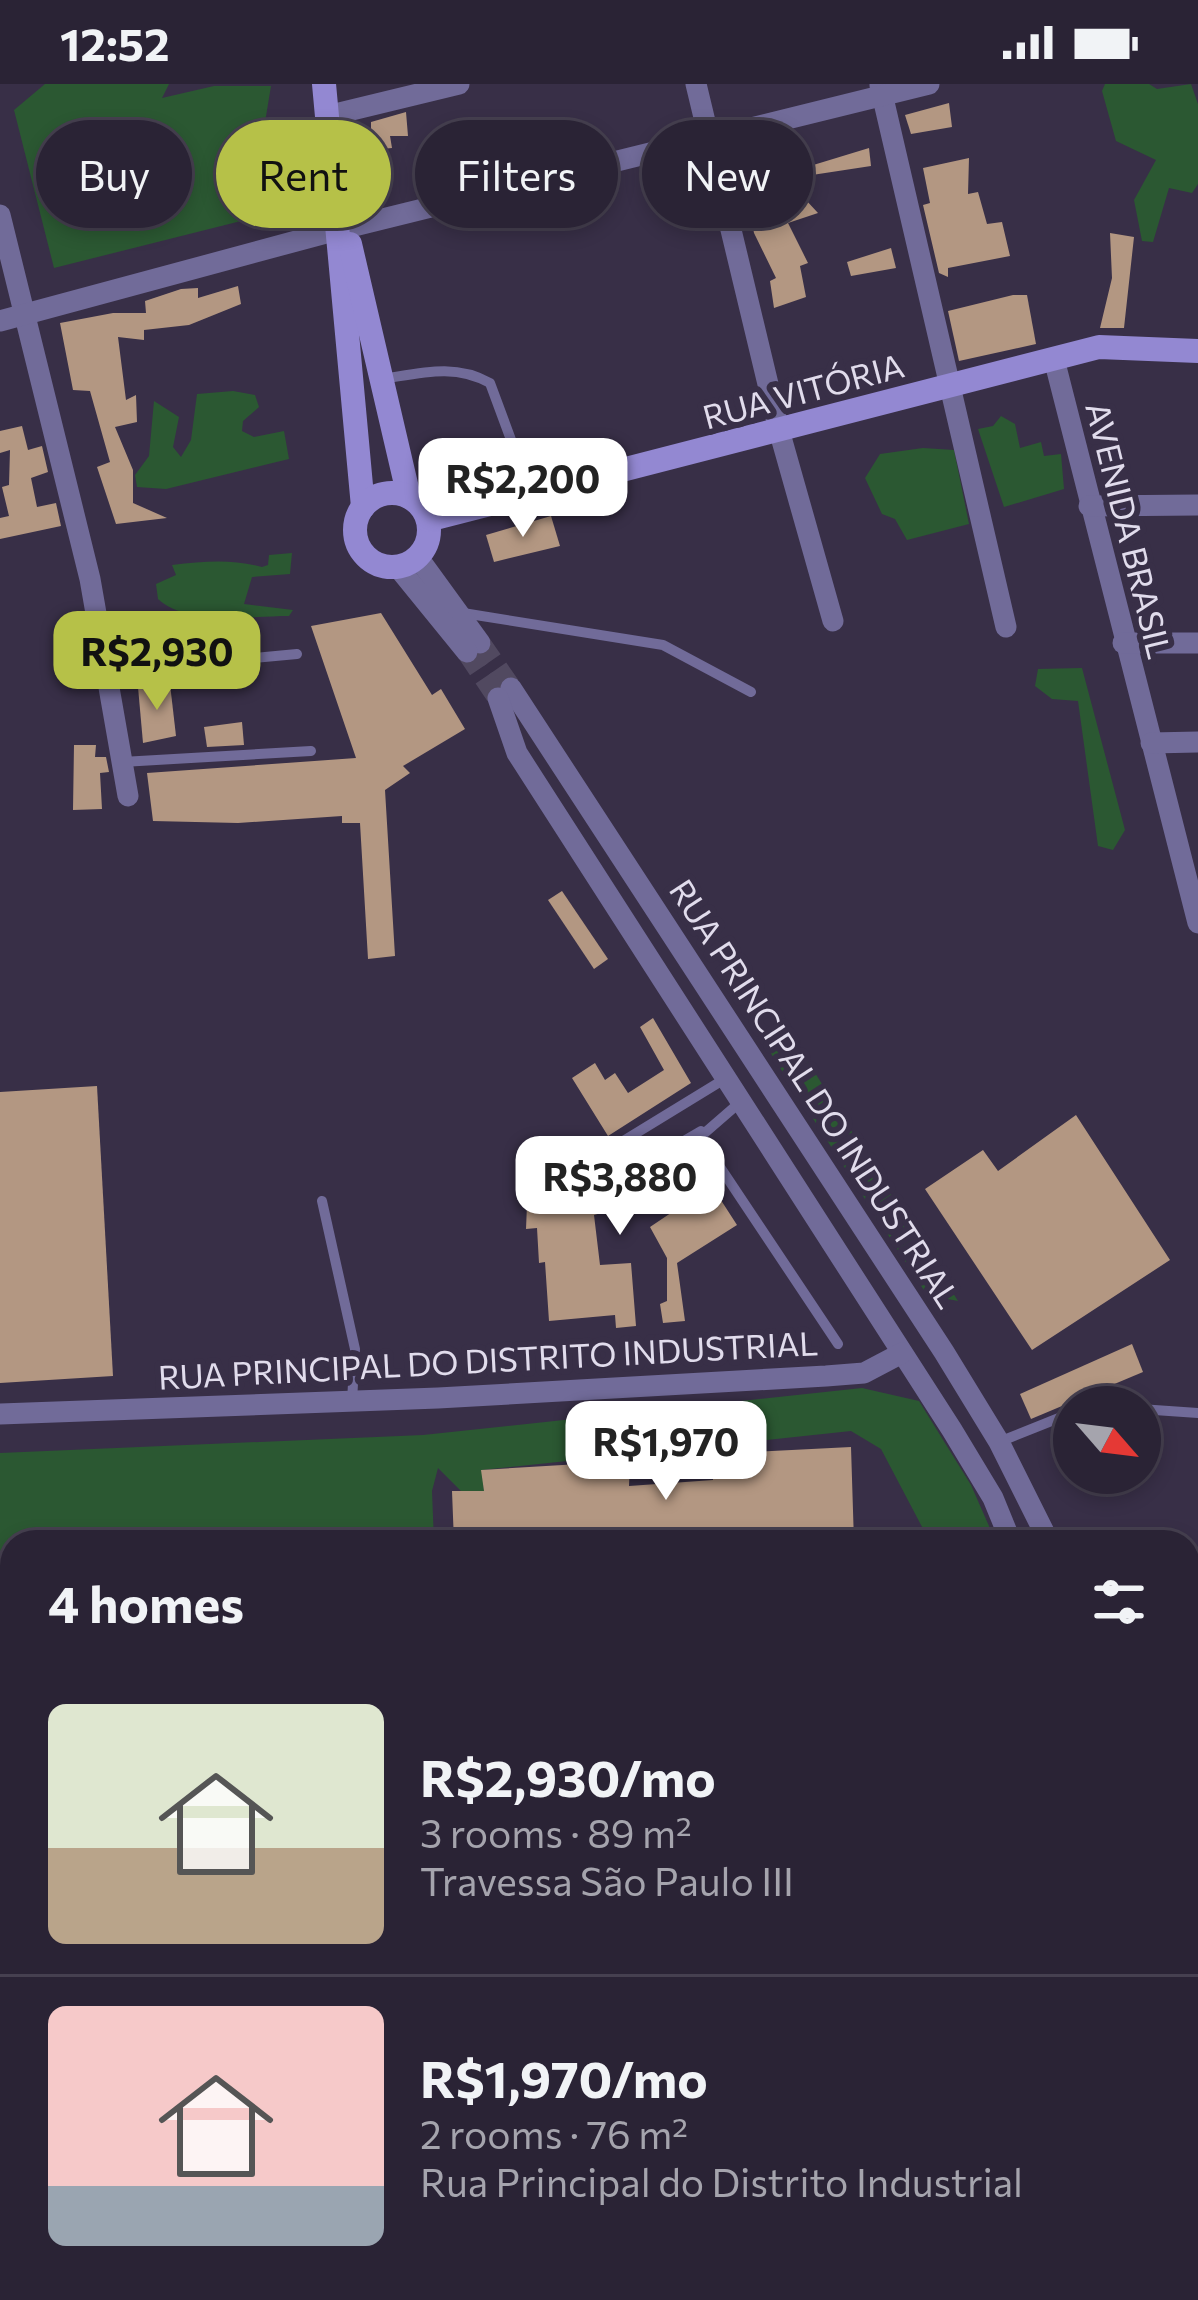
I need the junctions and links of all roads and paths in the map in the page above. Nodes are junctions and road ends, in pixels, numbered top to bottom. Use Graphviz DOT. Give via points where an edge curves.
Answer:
graph roads {
  1 [pos="324,84"];
  2 [pos="459,84"];
  3 [pos="696,84"];
  4 [pos="928,84"];
  5 [pos="881,90"];
  6 [pos="327,116"];
  7 [pos="705,120"];
  8 [pos="776,120"];
  9 [pos="642,156"];
  10 [pos="0,215"];
  11 [pos="731,228"];
  12 [pos="342,229"];
  13 [pos="26,312"];
  14 [pos="0,321"];
  15 [pos="1198,351"];
  16 [pos="1055,363"];
  17 [pos="383,379"];
  18 [pos="950,385"];
  19 [pos="779,430"];
  20 [pos="520,464"];
  21 [pos="410,497"];
  22 [pos="1198,505"];
  23 [pos="1089,506"];
  24 [pos="363,507"];
  25 [pos="428,520"];
  26 [pos="408,562"];
  27 [pos="463,614"];
  28 [pos="833,621"];
  29 [pos="1006,627"];
  30 [pos="1123,643"];
  31 [pos="1198,643"];
  32 [pos="297,654"];
  33 [pos="106,672"];
  34 [pos="751,692"];
  35 [pos="542,730"];
  36 [pos="1198,742"];
  37 [pos="1151,743"];
  38 [pos="311,751"];
  39 [pos="517,753"];
  40 [pos="122,763"];
  41 [pos="128,796"];
  42 [pos="1192,878"];
  43 [pos="1198,922"];
  44 [pos="722,1080"];
  45 [pos="738,1104"];
  46 [pos="701,1131"];
  47 [pos="677,1145"];
  48 [pos="589,1162"];
  49 [pos="322,1202"];
  50 [pos="838,1344"];
  51 [pos="902,1353"];
  52 [pos="352,1401"];
  53 [pos="1161,1410"];
  54 [pos="1198,1413"];
  55 [pos="0,1414"];
  56 [pos="1053,1420"];
  57 [pos="999,1442"];
  58 [pos="1006,1530"];
  59 [pos="1043,1530"];
  1 -- 6 [label="main road"];
  2 -- 6 [label="street"];
  3 -- 7 [label="street"];
  4 -- 5 [label="street"];
  5 -- 8 [label="street"];
  5 -- 18 [label="street"];
  6 -- 12 [label="main road"];
  9 -- 12 [label="street"];
  10 -- 13 [label="street"];
  11 -- 19 [label="street"];
  12 -- 13 [label="street"];
  12 -- 17 [label="main road"];
  12 -- 24 [label="main road"];
  13 -- 14 [label="street"];
  13 -- 33 [label="street"];
  15 -- 16 [label="main road, RUA VITÓRIA" via="1100,347"];
  16 -- 18 [label="main road, RUA VITÓRIA"];
  16 -- 23 [label="street, AVENIDA BRASIL"];
  17 -- 20 [label="lane" via="444,369 490,383"];
  17 -- 21 [label="main road"];
  18 -- 19 [label="main road, RUA VITÓRIA"];
  18 -- 29 [label="street"];
  19 -- 25 [label="main road, RUA VITÓRIA"];
  19 -- 28 [label="street"];
  21 -- 24 [label="main road" via="383,494"];
  21 -- 25 [label="main road"];
  22 -- 23 [label="street"];
  23 -- 30 [label="street, AVENIDA BRASIL"];
  24 -- 26 [label="main road" via="356,520 360,548 370,559"];
  25 -- 26 [label="main road"];
  26 -- 27 [label="street"];
  26 -- 27 [label="street" via="474,648"];
  27 -- 34 [label="lane" via="663,645"];
  30 -- 31 [label="street"];
  30 -- 37 [label="street, AVENIDA BRASIL"];
  32 -- 33 [label="lane"];
  33 -- 40 [label="street"];
  35 -- 39 [label="street"];
  35 -- 39 [label="street, RUA PRINCIPAL DO INDUSTRIAL" via="504,693"];
  35 -- 57 [label="street, RUA PRINCIPAL DO INDUSTRIAL"];
  36 -- 37 [label="street"];
  37 -- 42 [label="street, AVENIDA BRASIL"];
  38 -- 40 [label="lane"];
  39 -- 44 [label="street, RUA PRINCIPAL DO INDUSTRIAL"];
  40 -- 41 [label="street"];
  42 -- 43 [label="street, AVENIDA BRASIL"];
  44 -- 45 [label="street, RUA PRINCIPAL DO INDUSTRIAL"];
  44 -- 48 [label="lane"];
  45 -- 46 [label="lane"];
  45 -- 51 [label="street, RUA PRINCIPAL DO INDUSTRIAL"];
  46 -- 47 [label="lane"];
  46 -- 50 [label="lane"];
  49 -- 52 [label="lane" via="355,1349"];
  51 -- 52 [label="street, RUA PRINCIPAL DO DISTRITO INDUSTRIAL" via="864,1373"];
  51 -- 58 [label="street, RUA PRINCIPAL DO INDUSTRIAL"];
  52 -- 55 [label="street, RUA PRINCIPAL DO DISTRITO INDUSTRIAL"];
  53 -- 54 [label="lane"];
  56 -- 57 [label="lane"];
  57 -- 59 [label="street, RUA PRINCIPAL DO INDUSTRIAL"];
}
